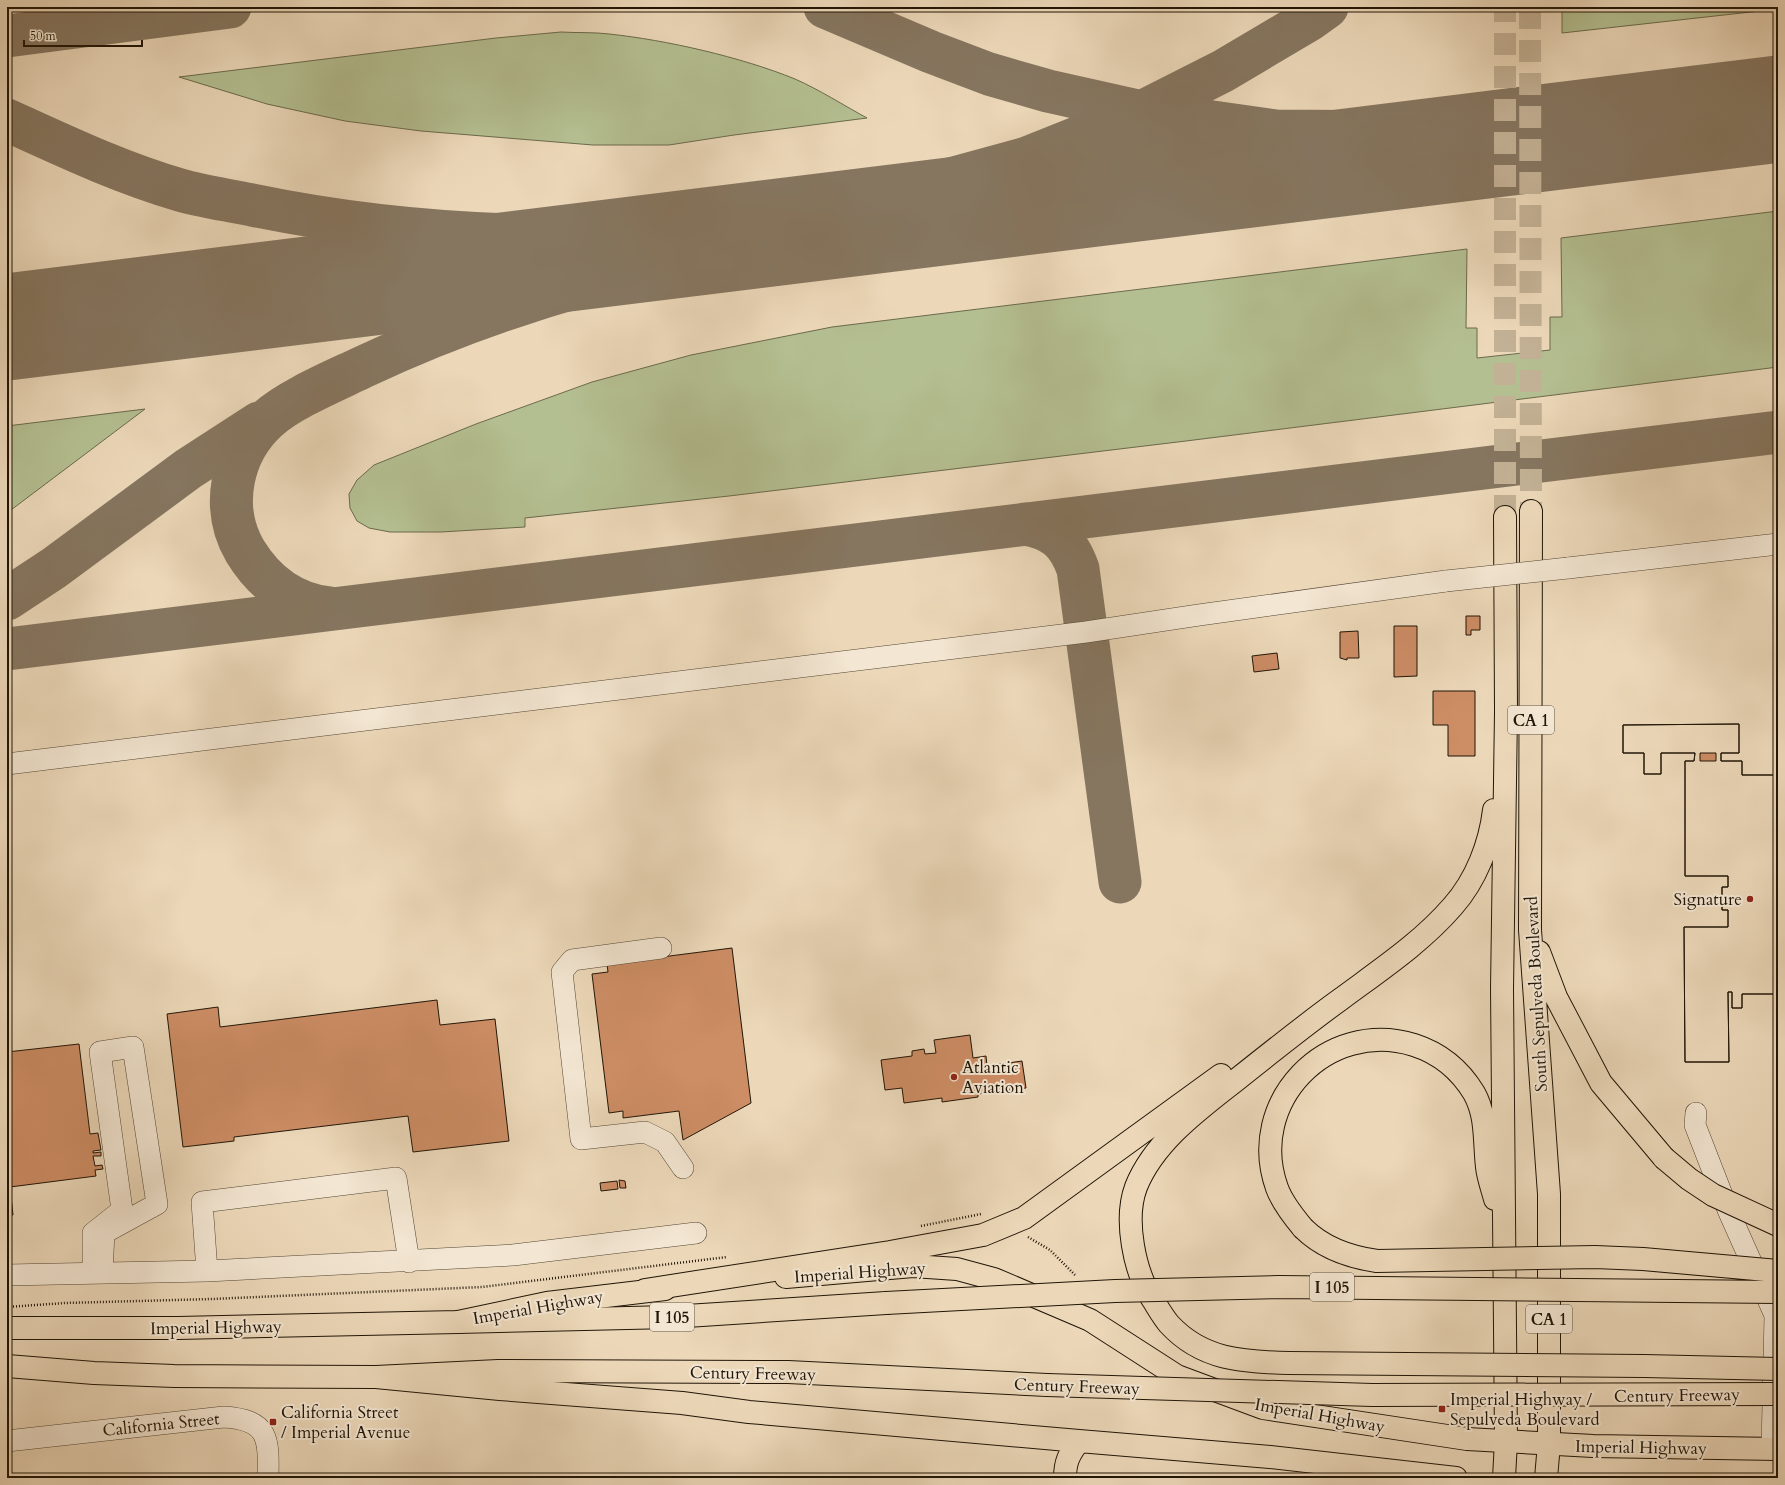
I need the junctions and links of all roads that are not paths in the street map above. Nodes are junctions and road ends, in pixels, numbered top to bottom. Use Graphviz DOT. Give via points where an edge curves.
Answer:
graph roads {
  1 [pos="1531,511"];
  2 [pos="1505,517"];
  3 [pos="1778,544"];
  4 [pos="1506,712"];
  5 [pos="7,764"];
  6 [pos="1530,930"];
  7 [pos="661,948"];
  8 [pos="1309,1022"];
  9 [pos="683,1168"];
  10 [pos="1778,1225"];
  11 [pos="696,1233"];
  12 [pos="1503,1233"];
  13 [pos="409,1262"];
  14 [pos="206,1271"];
  15 [pos="1778,1271"];
  16 [pos="97,1273"];
  17 [pos="7,1275"];
  18 [pos="645,1290"];
  19 [pos="1775,1308"];
  20 [pos="458,1322"];
  21 [pos="7,1328"];
  22 [pos="7,1366"];
  23 [pos="1778,1369"];
  24 [pos="376,1377"];
  25 [pos="1778,1394"];
  26 [pos="7,1441"];
  27 [pos="1506,1441"];
  28 [pos="1079,1442"];
  29 [pos="1549,1444"];
  30 [pos="1775,1449"];
  31 [pos="268,1478"];
  32 [pos="1064,1478"];
  33 [pos="1456,1478"];
  34 [pos="1504,1478"];
  35 [pos="1546,1478"];
  1 -- 6 [label="main road, South Sepulveda Boulevard / CA 1"];
  2 -- 4 [label="main road, South Sepulveda Boulevard / CA 1"];
  3 -- 5 [label="street, bridge" via="1446,581 1086,632"];
  4 -- 8 [label="main road" via="1492,832 1478,868 1455,905 1418,942"];
  4 -- 12 [label="main road, South Sepulveda Boulevard / CA 1" via="1502,989"];
  6 -- 10 [label="main road, bridge" via="1556,997 1601,1083 1664,1158 1689,1180 1713,1196"];
  6 -- 29 [label="main road, South Sepulveda Boulevard / CA 1" via="1549,1194"];
  7 -- 9 [label="street" via="572,960 562,972 581,1139 645,1132 666,1142"];
  8 -- 18 [label="main road" via="1276,1036 1024,1218 983,1235"];
  8 -- 23 [label="main road, bridge" via="1175,1131 1150,1160 1136,1188 1130,1213 1133,1245 1146,1290 1169,1324 1197,1347 1245,1362"];
  11 -- 13 [label="street" via="513,1255"];
  12 -- 15 [label="main road, bridge" via="1487,1167 1483,1120 1479,1105 1467,1082 1432,1052 1406,1043 1382,1040 1352,1043 1318,1059 1296,1079 1281,1104 1271,1135 1272,1167 1277,1188 1292,1215 1317,1240 1333,1249 1376,1261 1595,1257"];
  12 -- 27 [label="main road, South Sepulveda Boulevard / CA 1"];
  13 -- 14 [label="street"];
  13 -- 14 [label="street" via="396,1178 202,1202"];
  14 -- 16 [label="street"];
  16 -- 16 [label="street" via="104,1233 157,1204 133,1047 100,1052 122,1210 94,1233"];
  16 -- 17 [label="street"];
  18 -- 20 [label="main road, Imperial Highway" via="547,1303"];
  18 -- 27 [label="main road, Imperial Highway" via="913,1266 957,1269 994,1279 1090,1320 1176,1376 1263,1408 1467,1439"];
  19 -- 19 [label="street" via="1741,1208 1707,1121 1696,1114 1695,1125 1728,1210"];
  19 -- 20 [label="main road, I 105, bridge" via="1278,1287 1115,1291 671,1317"];
  19 -- 30 [label="street"];
  20 -- 21 [label="main road, Imperial Highway" via="186,1328"];
  22 -- 24 [label="main road" via="167,1376"];
  24 -- 25 [label="main road, Century Freeway, bridge" via="498,1371 788,1372 1047,1385 1372,1396"];
  24 -- 28 [label="main road" via="682,1403 749,1412"];
  26 -- 31 [label="street, California Street" via="224,1417 237,1418 249,1420 259,1427 267,1439"];
  27 -- 29 [label="main road, Imperial Highway"];
  27 -- 34 [label="main road, South Sepulveda Boulevard / CA 1"];
  28 -- 32 [label="main road" via="1069,1454"];
  28 -- 33 [label="main road" via="1312,1461"];
  29 -- 30 [label="main road, Imperial Highway"];
  29 -- 35 [label="main road, South Sepulveda Boulevard / CA 1"];
}
